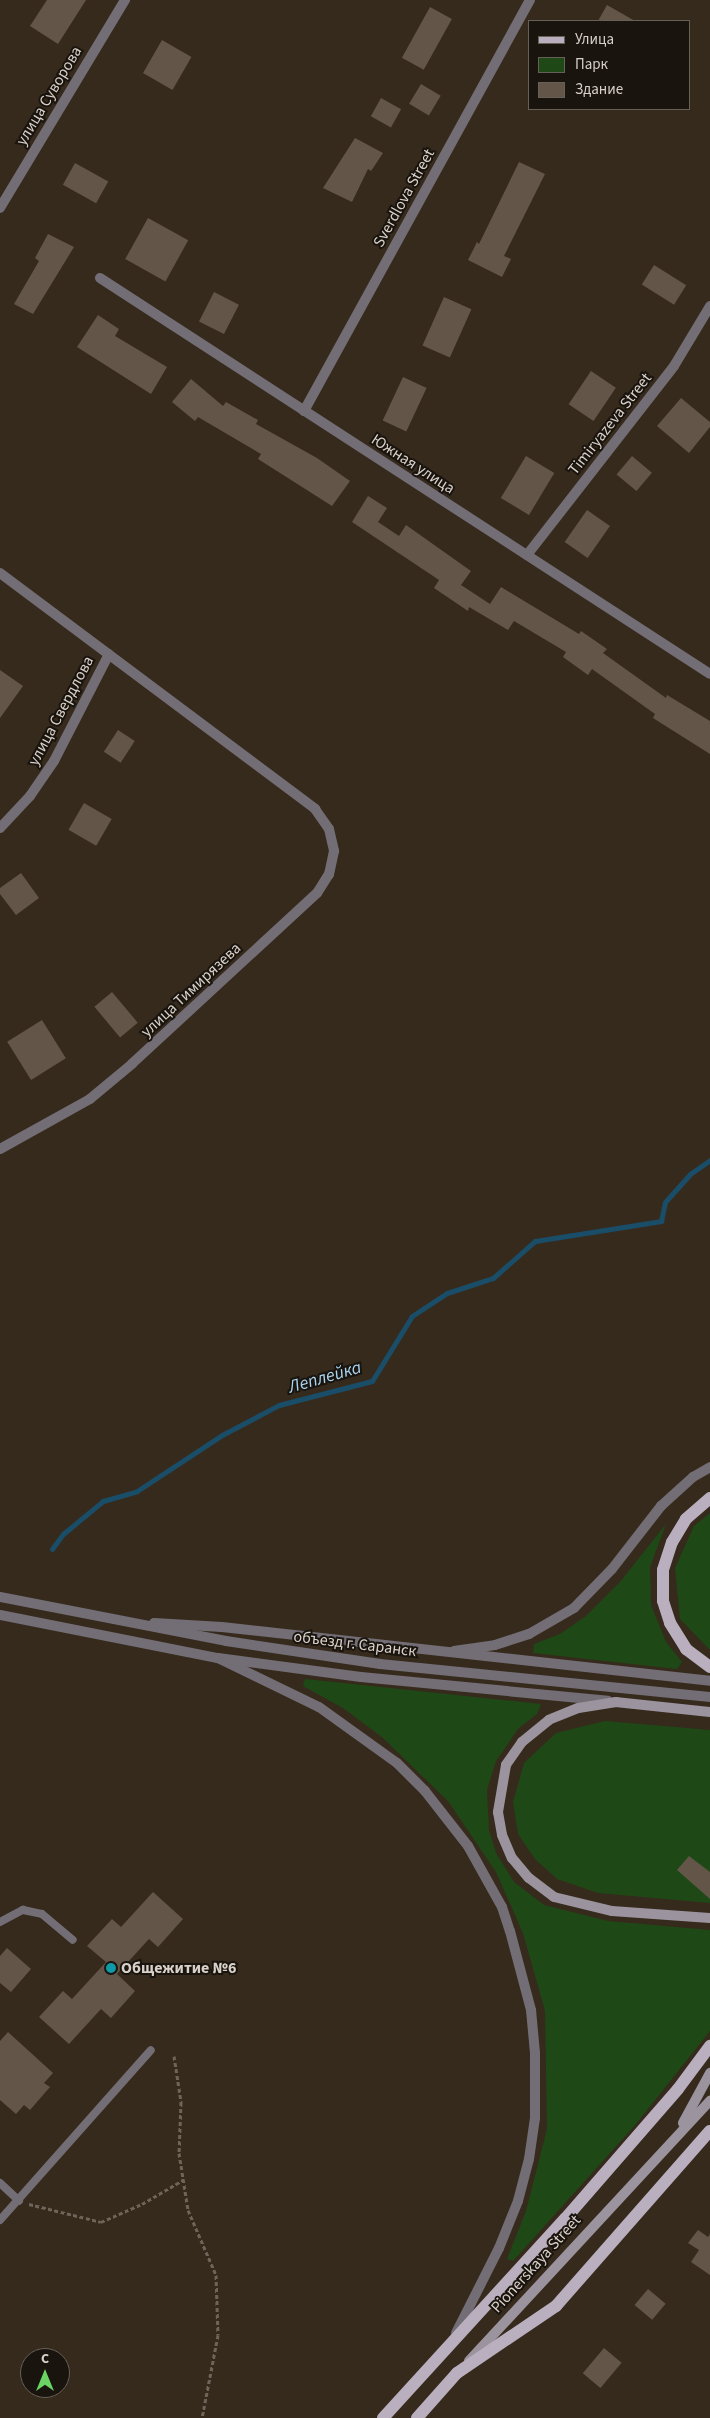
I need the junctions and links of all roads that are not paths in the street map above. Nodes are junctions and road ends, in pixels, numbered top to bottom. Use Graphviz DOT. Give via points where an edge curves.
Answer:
graph roads {
  1 [pos="125,0"];
  2 [pos="530,0"];
  3 [pos="0,208"];
  4 [pos="100,278"];
  5 [pos="710,306"];
  6 [pos="304,411"];
  7 [pos="527,555"];
  8 [pos="0,573"];
  9 [pos="109,654"];
  10 [pos="710,674"];
  11 [pos="0,828"];
  12 [pos="0,1149"];
  13 [pos="710,1467"];
  14 [pos="710,1498"];
  15 [pos="0,1597"];
  16 [pos="0,1615"];
  17 [pos="110,1621"];
  18 [pos="441,1653"];
  19 [pos="218,1658"];
  20 [pos="710,1667"];
  21 [pos="710,1681"];
  22 [pos="710,1697"];
  23 [pos="616,1702"];
  24 [pos="710,1712"];
  25 [pos="710,1918"];
  26 [pos="0,1922"];
  27 [pos="73,1940"];
  28 [pos="710,2046"];
  29 [pos="151,2050"];
  30 [pos="710,2073"];
  31 [pos="710,2101"];
  32 [pos="710,2131"];
  33 [pos="679,2132"];
  34 [pos="0,2182"];
  35 [pos="19,2201"];
  36 [pos="0,2220"];
  37 [pos="447,2348"];
  38 [pos="458,2373"];
  39 [pos="383,2418"];
  40 [pos="417,2418"];
  1 -- 3 [label="street, улица Суворова"];
  2 -- 6 [label="street, Sverdlova Street"];
  4 -- 6 [label="street, Южная улица"];
  5 -- 7 [label="street, Timiryazeva Street" via="674,366"];
  6 -- 7 [label="street, Южная улица"];
  7 -- 10 [label="street, Южная улица"];
  8 -- 9 [label="street"];
  9 -- 11 [label="street, улица Свердлова" via="54,761 30,796"];
  9 -- 12 [label="street, улица Тимирязева" via="316,809 328,829 334,852 329,874 317,893 90,1099"];
  13 -- 18 [label="street" via="693,1477 660,1506 594,1591 555,1621 495,1645"];
  14 -- 20 [label="main road" via="686,1519 672,1542 663,1570 663,1601 670,1623 686,1649"];
  15 -- 17 [label="street, объезд г. Саранск"];
  16 -- 19 [label="street"];
  17 -- 18 [label="street" via="222,1627"];
  17 -- 22 [label="street, объезд г. Саранск" via="380,1664"];
  18 -- 21 [label="street"];
  19 -- 23 [label="street" via="361,1677"];
  19 -- 37 [label="street" via="320,1707 397,1762 440,1809 468,1846 502,1907 510,1931 531,2010 536,2053 535,2118 518,2201 500,2248"];
  23 -- 24 [label="main road"];
  23 -- 25 [label="main road" via="571,1711 549,1720 522,1742 506,1765 500,1789 502,1835 512,1858 529,1878 554,1897 603,1909"];
  26 -- 27 [label="lane" via="23,1910 42,1914"];
  28 -- 37 [label="main road" via="666,2104"];
  29 -- 35 [label="lane"];
  30 -- 33 [label="main road"];
  31 -- 33 [label="main road"];
  32 -- 38 [label="main road" via="556,2306"];
  33 -- 38 [label="main road, Pionerskaya Street"];
  34 -- 35 [label="lane"];
  35 -- 36 [label="lane"];
  37 -- 39 [label="main road"];
  38 -- 40 [label="main road, Pionerskaya Street"];
}
